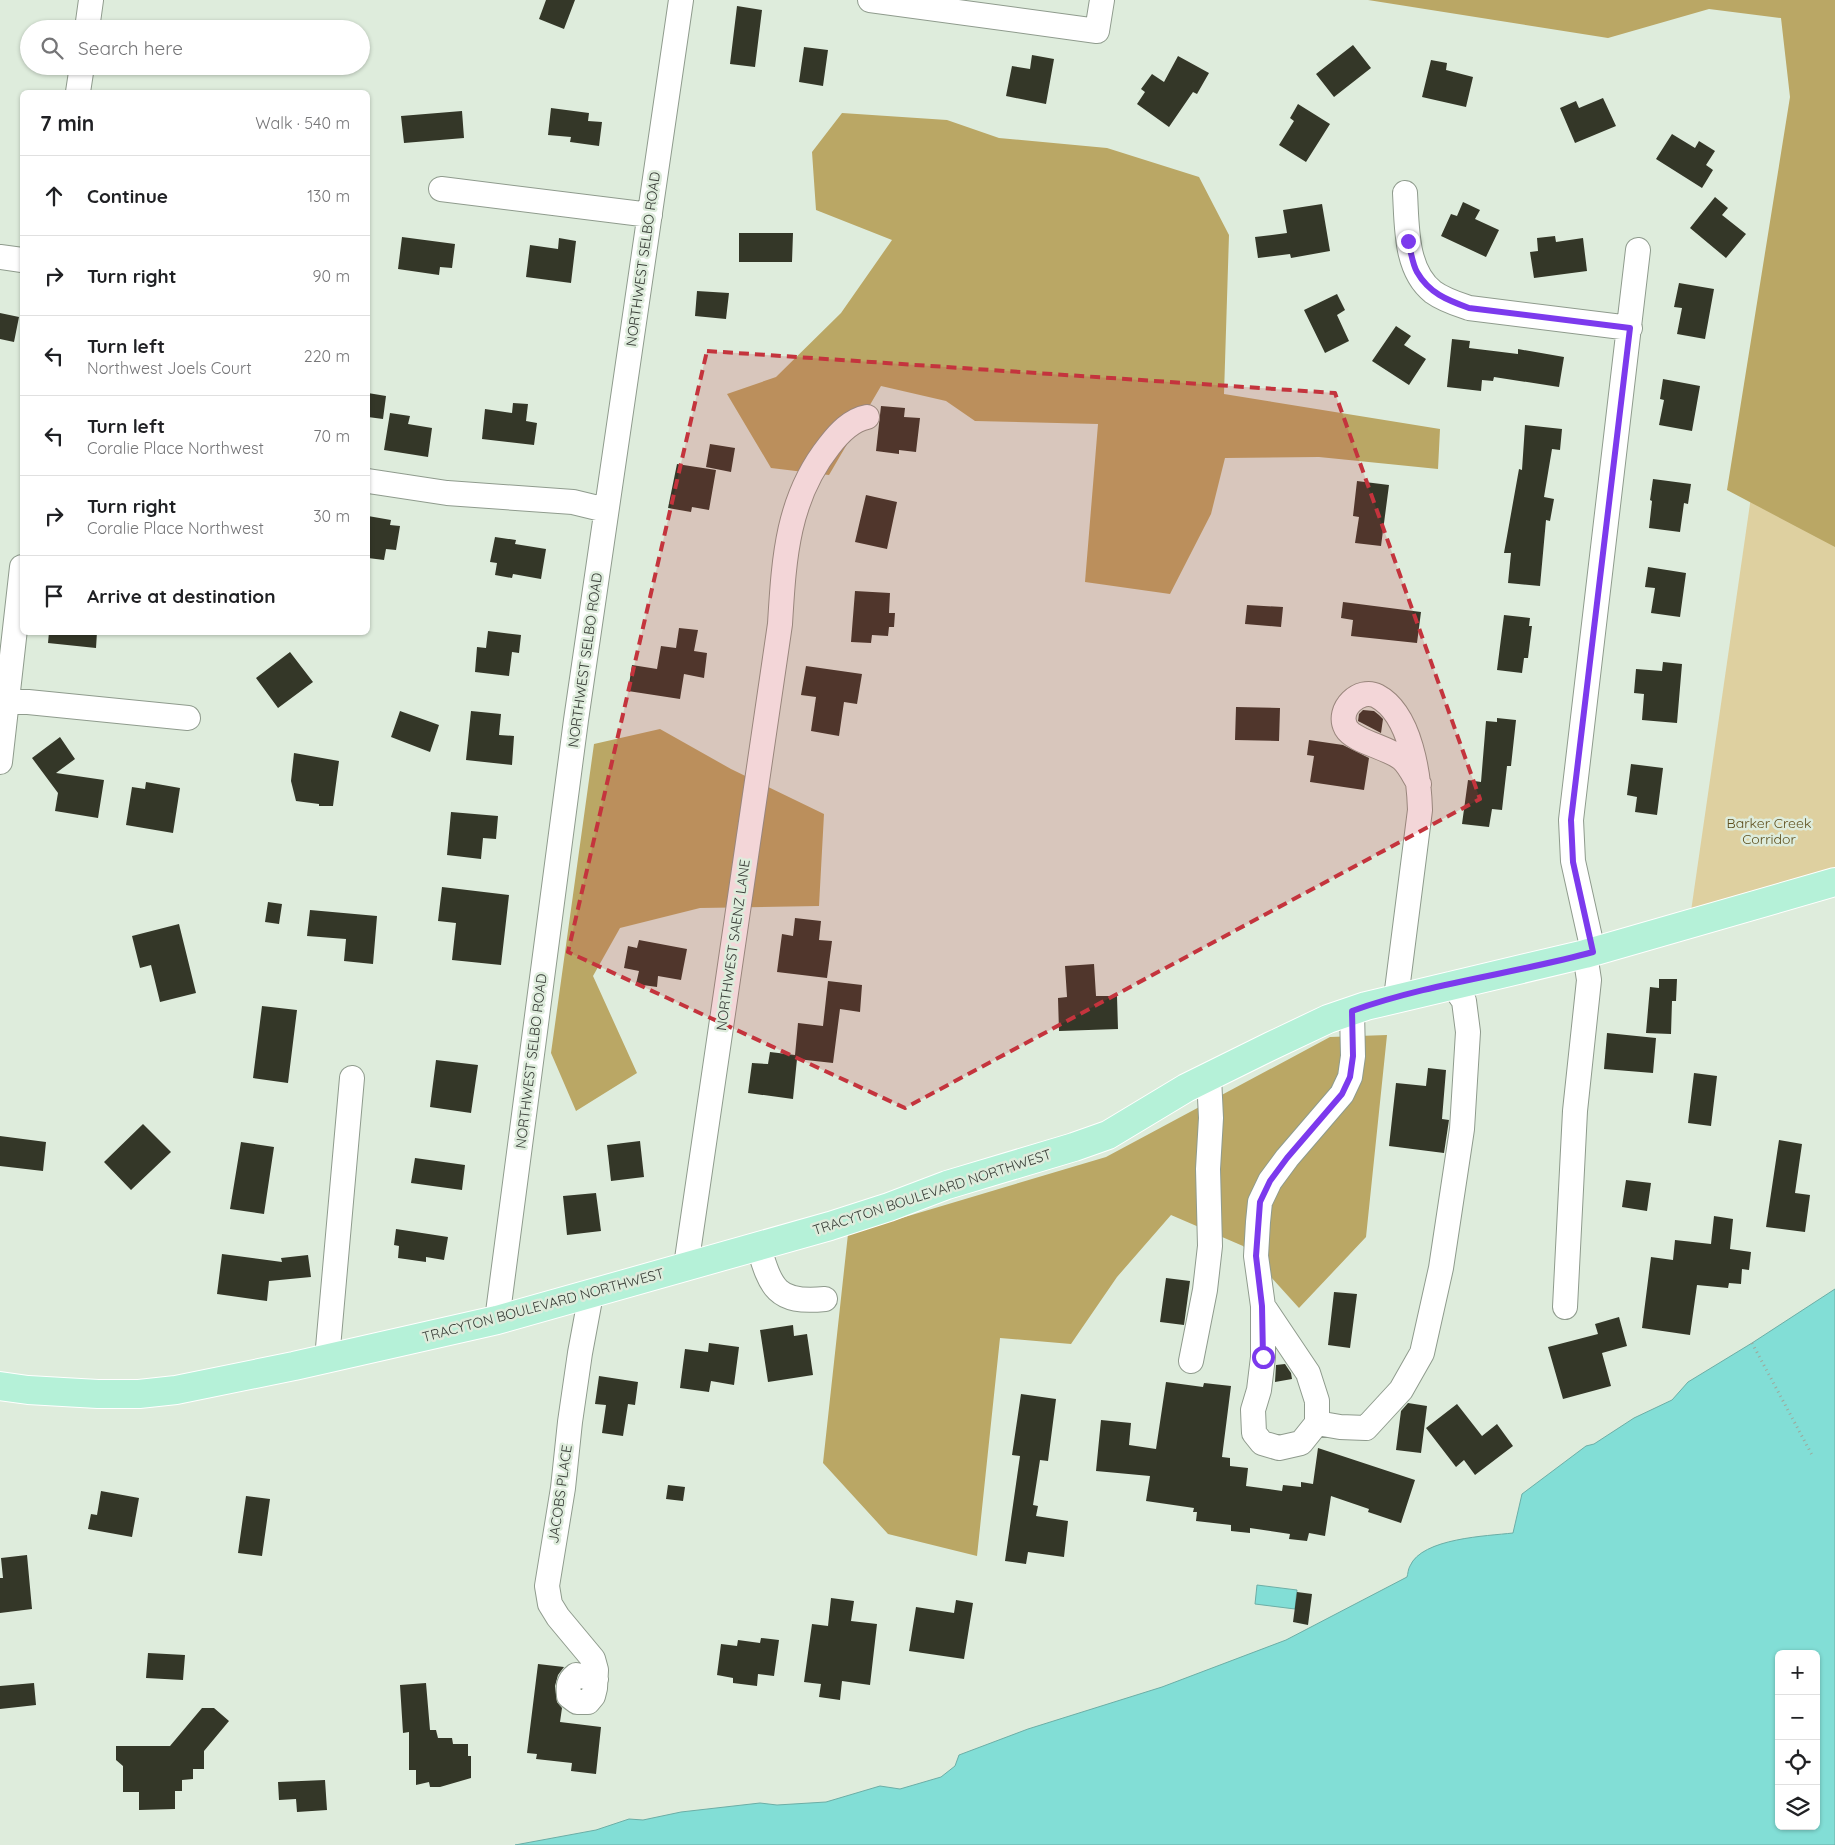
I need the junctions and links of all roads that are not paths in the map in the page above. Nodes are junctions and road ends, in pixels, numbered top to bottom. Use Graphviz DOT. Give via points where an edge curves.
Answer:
graph roads {
  1 [pos="91,0"];
  2 [pos="681,0"];
  3 [pos="870,0"];
  4 [pos="1102,0"];
  5 [pos="88,20"];
  6 [pos="81,75"];
  7 [pos="78,90"];
  8 [pos="441,188"];
  9 [pos="1405,194"];
  10 [pos="650,216"];
  11 [pos="1638,250"];
  12 [pos="0,257"];
  13 [pos="20,260"];
  14 [pos="1630,328"];
  15 [pos="867,417"];
  16 [pos="370,482"];
  17 [pos="606,510"];
  18 [pos="20,586"];
  19 [pos="8,700"];
  20 [pos="188,718"];
  21 [pos="0,762"];
  22 [pos="1419,784"];
  23 [pos="1835,882"];
  24 [pos="1589,953"];
  25 [pos="1452,984"];
  26 [pos="1396,998"];
  27 [pos="1352,1011"];
  28 [pos="1209,1077"];
  29 [pos="352,1078"];
  30 [pos="758,1246"];
  31 [pos="686,1266"];
  32 [pos="591,1294"];
  33 [pos="824,1299"];
  34 [pos="1262,1306"];
  35 [pos="1565,1307"];
  36 [pos="497,1320"];
  37 [pos="327,1359"];
  38 [pos="1191,1361"];
  39 [pos="0,1386"];
  40 [pos="1318,1423"];
  41 [pos="596,1680"];
  1 -- 5 [label="street"];
  2 -- 10 [label="street, NORTHWEST SELBO ROAD"];
  3 -- 4 [label="street" via="1097,31"];
  6 -- 7 [label="street"];
  8 -- 10 [label="street"];
  9 -- 14 [label="street" via="1408,241 1416,271 1432,292 1469,308"];
  10 -- 17 [label="street, NORTHWEST SELBO ROAD"];
  11 -- 14 [label="street"];
  12 -- 13 [label="street"];
  14 -- 24 [label="street" via="1571,820 1573,862"];
  15 -- 31 [label="street, NORTHWEST SAENZ LANE" via="858,419 837,435 816,463 799,496 788,535 780,624"];
  16 -- 17 [label="street" via="448,493 573,502"];
  17 -- 36 [label="street, NORTHWEST SELBO ROAD"];
  18 -- 19 [label="street"];
  19 -- 20 [label="street"];
  19 -- 21 [label="street"];
  22 -- 26 [label="street" via="1420,810"];
  23 -- 24 [label="main road, TRACYTON BOULEVARD NORTHWEST"];
  24 -- 25 [label="main road, TRACYTON BOULEVARD NORTHWEST"];
  24 -- 35 [label="street" via="1575,1111"];
  25 -- 26 [label="main road, TRACYTON BOULEVARD NORTHWEST"];
  25 -- 40 [label="street" via="1464,1001 1468,1032 1462,1129 1441,1268 1422,1353 1402,1390 1366,1428"];
  26 -- 27 [label="main road, TRACYTON BOULEVARD NORTHWEST"];
  27 -- 28 [label="main road, TRACYTON BOULEVARD NORTHWEST"];
  27 -- 34 [label="street" via="1353,1056 1350,1077 1342,1094 1287,1158 1260,1202 1256,1256"];
  28 -- 30 [label="main road, TRACYTON BOULEVARD NORTHWEST" via="1108,1135 1074,1148 947,1184 872,1212"];
  28 -- 38 [label="street" via="1210,1246"];
  29 -- 37 [label="street"];
  30 -- 31 [label="main road, TRACYTON BOULEVARD NORTHWEST"];
  30 -- 33 [label="street" via="770,1280 782,1295 806,1301"];
  31 -- 32 [label="main road, TRACYTON BOULEVARD NORTHWEST"];
  32 -- 36 [label="main road, TRACYTON BOULEVARD NORTHWEST"];
  32 -- 41 [label="street, JACOBS PLACE" via="547,1586 550,1604 558,1617 593,1659"];
  34 -- 40 [label="street" via="1308,1373"];
  34 -- 40 [label="street" via="1263,1357 1253,1410 1254,1433 1262,1443 1279,1448 1301,1443"];
  36 -- 37 [label="main road, TRACYTON BOULEVARD NORTHWEST"];
  37 -- 39 [label="main road, TRACYTON BOULEVARD NORTHWEST" via="176,1390 139,1394 74,1393"];
}
